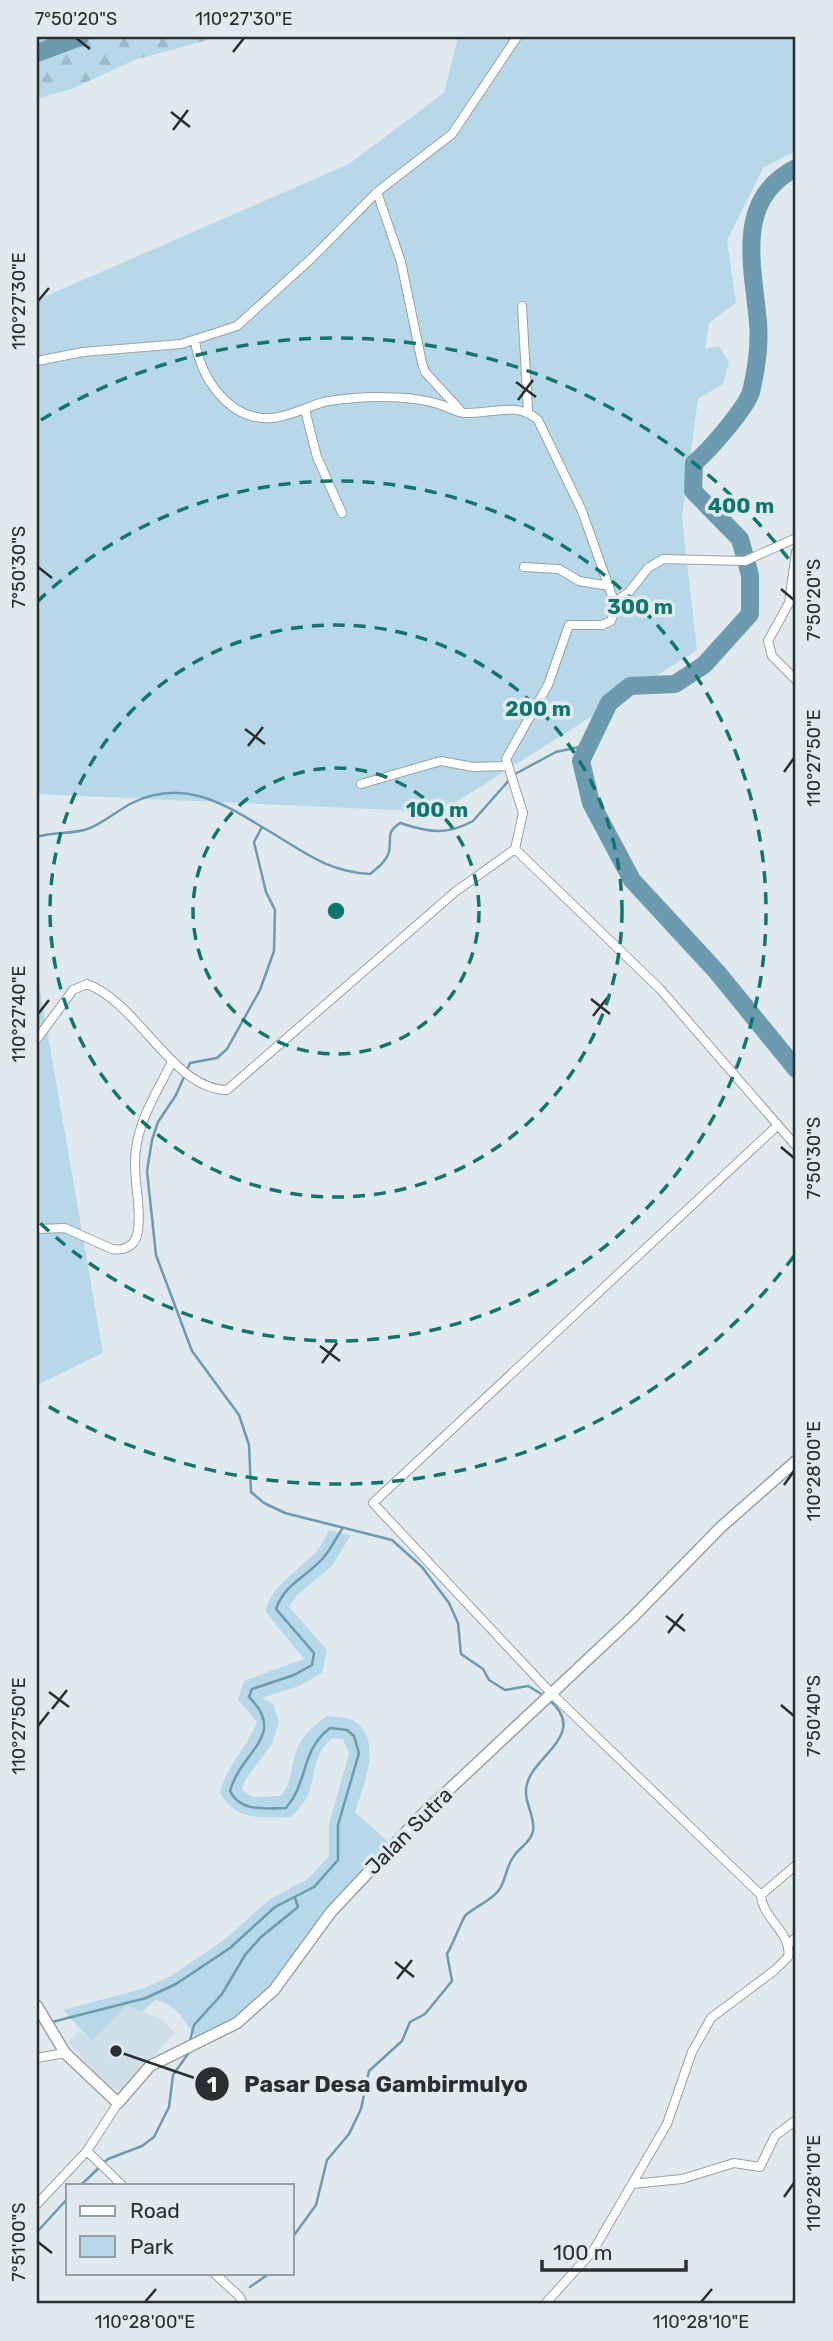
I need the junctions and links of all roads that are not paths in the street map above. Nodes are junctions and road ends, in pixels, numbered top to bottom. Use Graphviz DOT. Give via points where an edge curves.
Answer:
graph roads {
  1 [pos="517,37"];
  2 [pos="377,192"];
  3 [pos="522,306"];
  4 [pos="195,341"];
  5 [pos="37,361"];
  6 [pos="305,410"];
  7 [pos="528,411"];
  8 [pos="463,413"];
  9 [pos="342,513"];
  10 [pos="796,538"];
  11 [pos="796,552"];
  12 [pos="524,567"];
  13 [pos="609,586"];
  14 [pos="615,603"];
  15 [pos="796,680"];
  16 [pos="508,769"];
  17 [pos="361,784"];
  18 [pos="515,849"];
  19 [pos="37,1039"];
  20 [pos="171,1064"];
  21 [pos="778,1125"];
  22 [pos="796,1146"];
  23 [pos="37,1229"];
  24 [pos="796,1461"];
  25 [pos="547,1697"];
  26 [pos="796,1865"];
  27 [pos="761,1895"];
  28 [pos="796,1937"];
  29 [pos="788,1945"];
  30 [pos="37,2006"];
  31 [pos="65,2053"];
  32 [pos="37,2057"];
  33 [pos="118,2103"];
  34 [pos="796,2120"];
  35 [pos="87,2151"];
  36 [pos="121,2184"];
  37 [pos="632,2184"];
  38 [pos="37,2204"];
  39 [pos="215,2274"];
  40 [pos="243,2304"];
  41 [pos="545,2304"];
  1 -- 2 [label="street" via="452,134"];
  2 -- 4 [label="street" via="251,315 237,326"];
  2 -- 8 [label="street" via="401,262 425,372"];
  3 -- 7 [label="street"];
  4 -- 5 [label="street"];
  4 -- 6 [label="street" via="206,380 233,405 271,419"];
  6 -- 8 [label="street" via="327,402 376,397 434,402"];
  6 -- 9 [label="street" via="317,457"];
  7 -- 8 [label="street"];
  7 -- 13 [label="street" via="537,420 582,511"];
  10 -- 14 [label="street" via="745,561 663,559 648,568"];
  11 -- 15 [label="street" via="790,576 792,592 768,641 772,656"];
  12 -- 13 [label="street" via="559,569 579,580"];
  13 -- 14 [label="street"];
  14 -- 16 [label="street" via="611,621 569,625 548,685 511,745"];
  16 -- 17 [label="street" via="441,761"];
  16 -- 18 [label="street" via="523,813"];
  18 -- 20 [label="street" via="391,945 227,1090 217,1090"];
  18 -- 21 [label="street" via="660,989"];
  19 -- 20 [label="street" via="73,990 87,984 128,1010"];
  20 -- 23 [label="street" via="139,1136 135,1161 138,1233 132,1244 112,1249 65,1228"];
  21 -- 22 [label="street"];
  21 -- 25 [label="street" via="373,1503"];
  24 -- 25 [label="street, Jalan Sutra" via="720,1527"];
  25 -- 27 [label="street"];
  25 -- 33 [label="street, Jalan Sutra" via="342,1899 274,1990 237,2023 150,2066"];
  26 -- 27 [label="street"];
  27 -- 29 [label="street" via="764,1910"];
  28 -- 29 [label="street"];
  29 -- 37 [label="street" via="784,1962 711,2018 692,2052 667,2124"];
  30 -- 31 [label="street"];
  31 -- 32 [label="street"];
  31 -- 33 [label="street"];
  33 -- 35 [label="street, Jalan Sutra"];
  34 -- 37 [label="street" via="775,2136 760,2167 734,2163 672,2181"];
  35 -- 36 [label="street"];
  35 -- 38 [label="street, Jalan Sutra"];
  37 -- 41 [label="street" via="593,2251"];
  39 -- 40 [label="street"];
}
